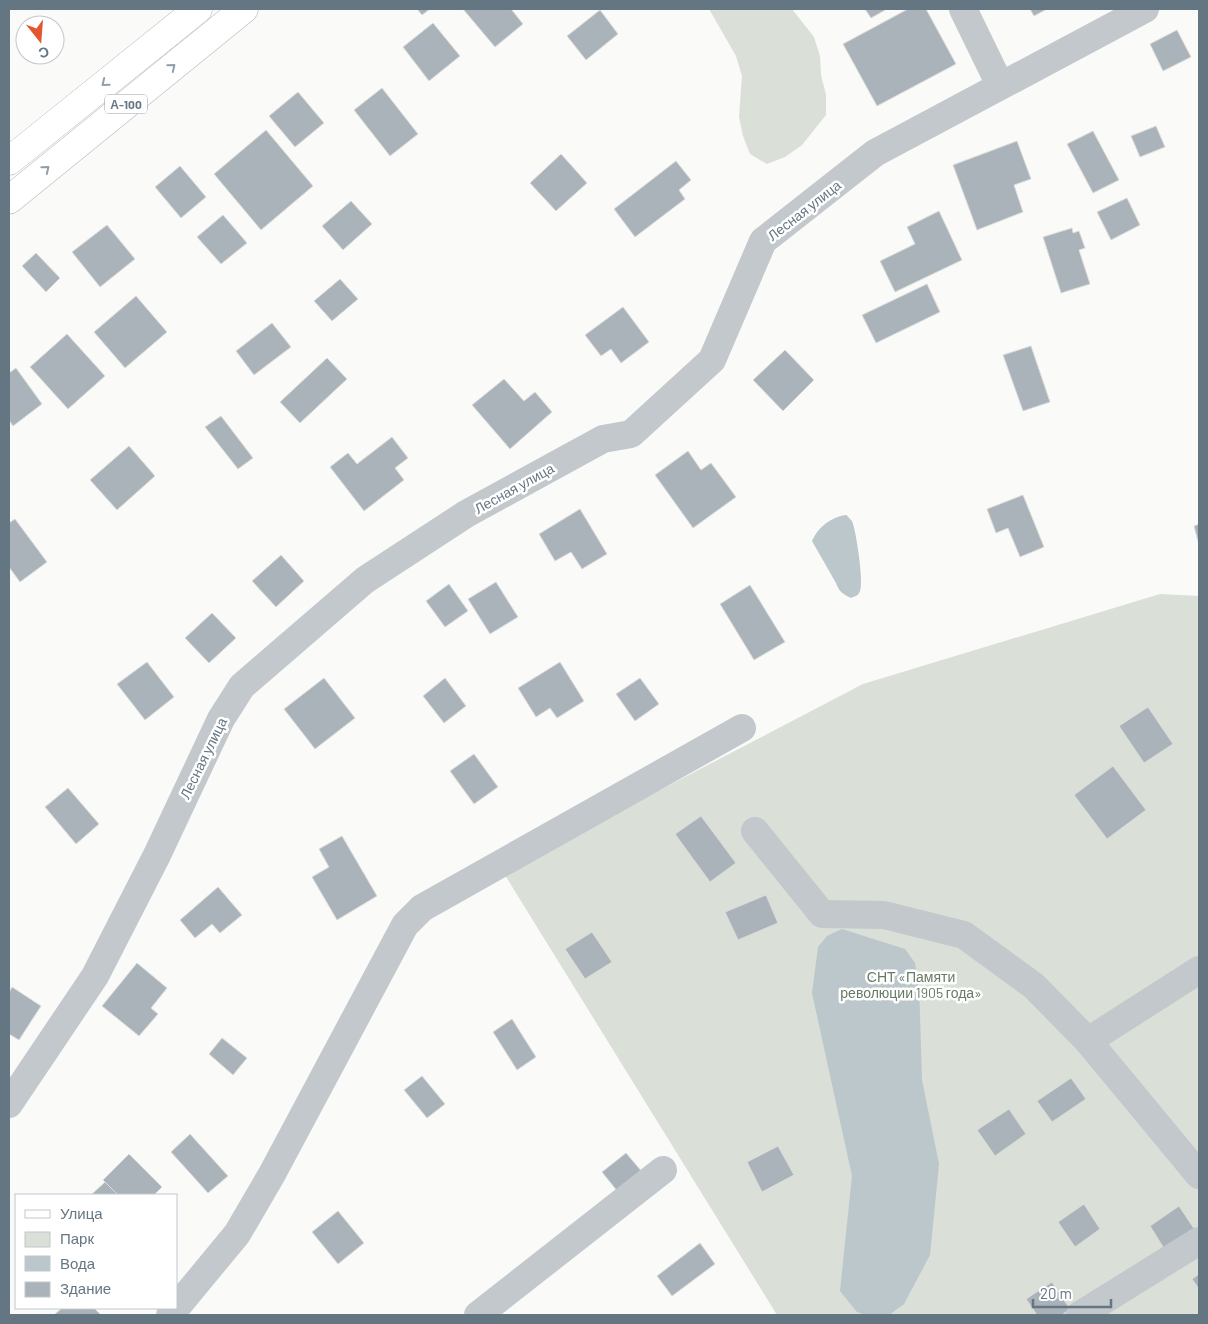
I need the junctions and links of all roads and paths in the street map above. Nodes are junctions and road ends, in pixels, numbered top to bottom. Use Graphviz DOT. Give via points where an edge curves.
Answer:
graph roads {
  1 [pos="198,9"];
  2 [pos="244,9"];
  3 [pos="963,9"];
  4 [pos="1145,9"];
  5 [pos="1000,85"];
  6 [pos="9,161"];
  7 [pos="9,200"];
  8 [pos="742,728"];
  9 [pos="755,831"];
  10 [pos="1199,970"];
  11 [pos="1088,1041"];
  12 [pos="9,1104"];
  13 [pos="663,1170"];
  14 [pos="1199,1175"];
  15 [pos="1199,1241"];
  16 [pos="178,1305"];
  17 [pos="478,1315"];
  18 [pos="1080,1315"];
  1 -- 6 [label="main road, А-100, one-way"];
  7 -- 2 [label="main road, А-100, one-way"];
  3 -- 5 [label="street"];
  4 -- 5 [label="street, Лесная улица"];
  5 -- 12 [label="street, Лесная улица" via="875,153 763,242 712,360 631,434 604,439 466,514 364,580 242,686 221,719 95,976"];
  8 -- 16 [label="street" via="422,908 405,925 237,1234"];
  9 -- 11 [label="street" via="822,914 884,915 964,935 1034,986"];
  10 -- 11 [label="street"];
  11 -- 14 [label="street"];
  13 -- 17 [label="street"];
  15 -- 18 [label="street"];
}
